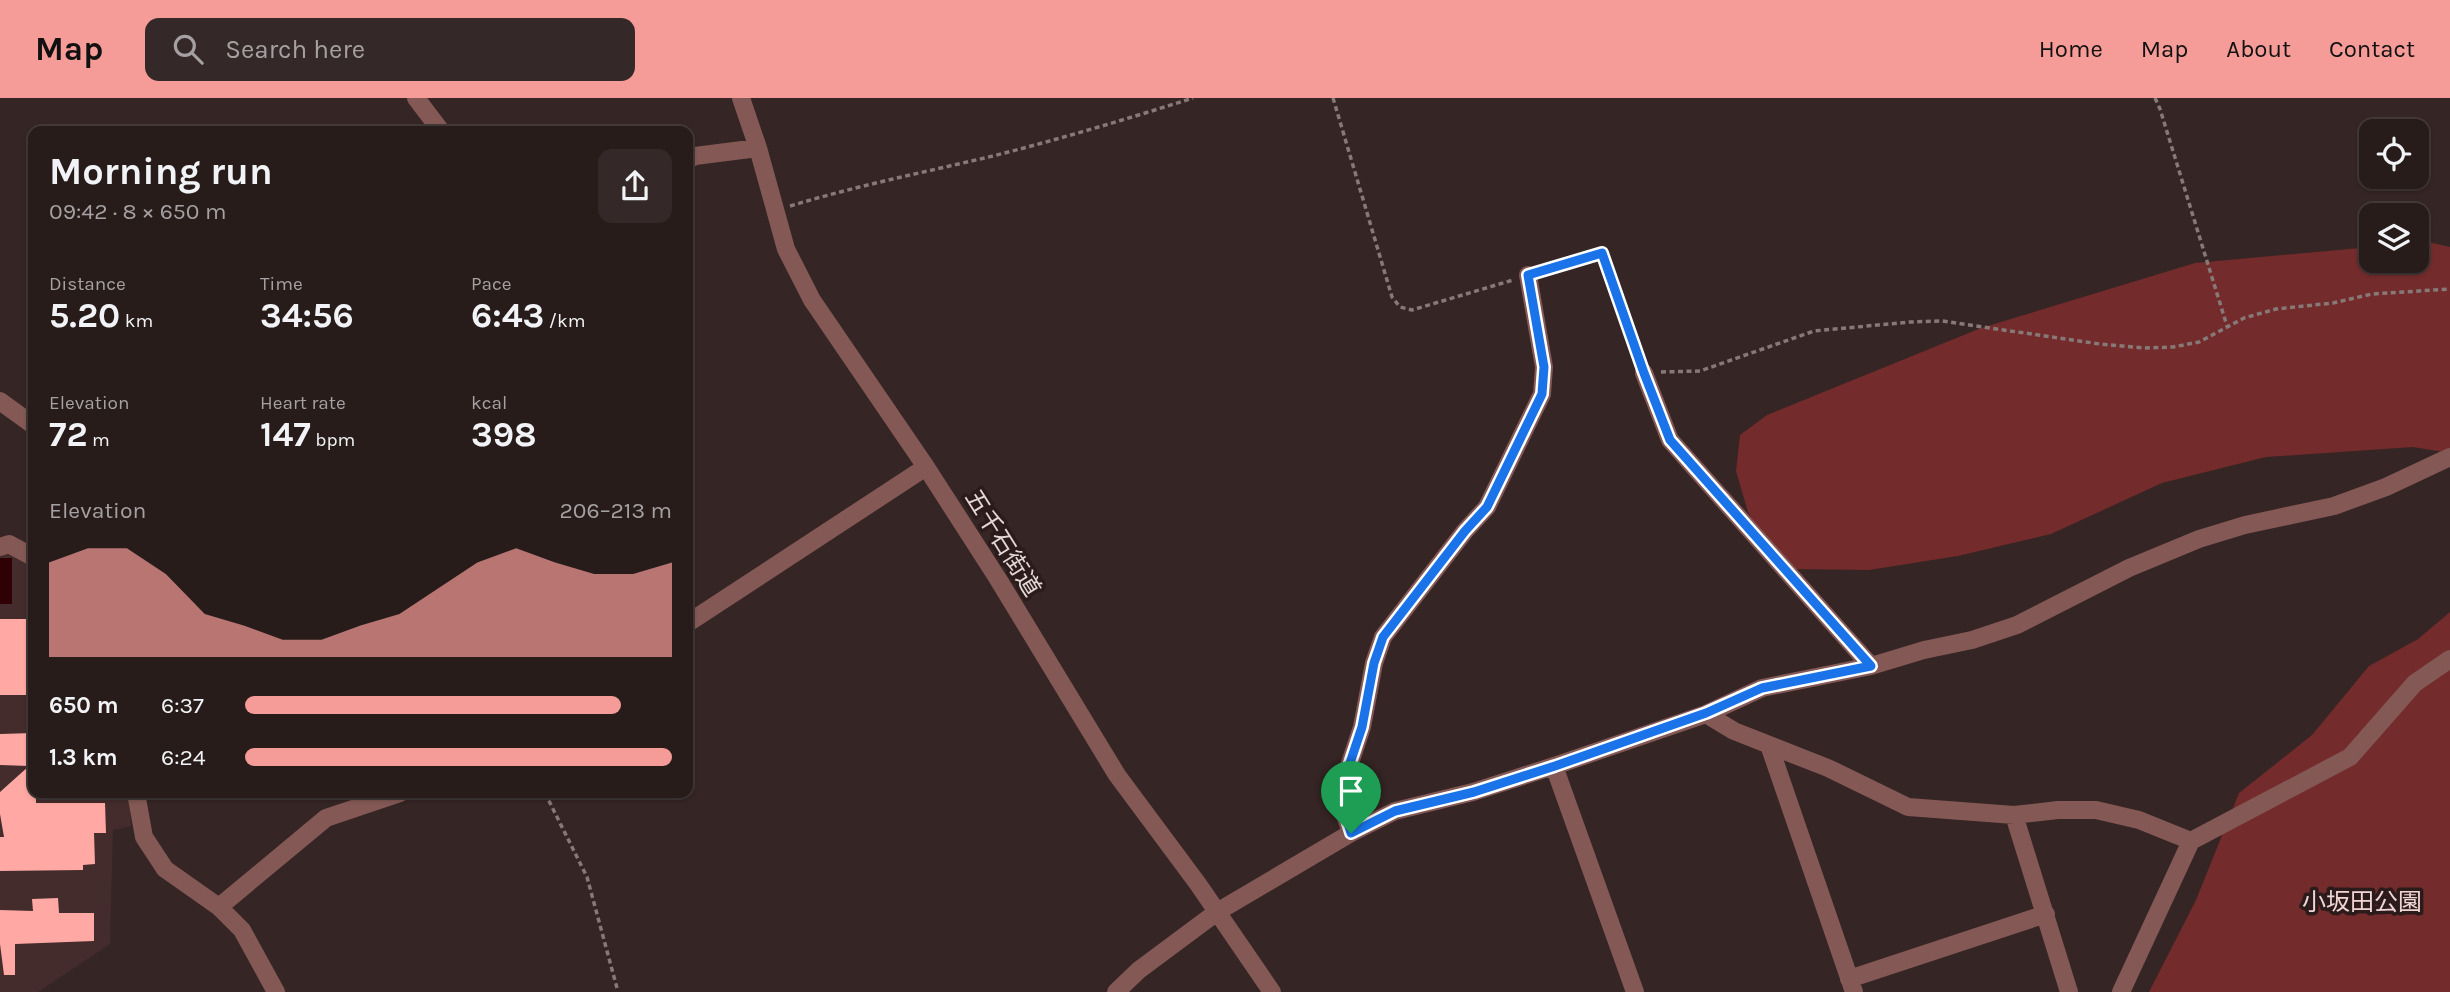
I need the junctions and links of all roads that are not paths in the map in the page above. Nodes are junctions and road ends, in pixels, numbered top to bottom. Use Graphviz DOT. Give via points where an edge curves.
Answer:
graph roads {
  1 [pos="416,98"];
  2 [pos="741,98"];
  3 [pos="437,126"];
  4 [pos="758,148"];
  5 [pos="693,157"];
  6 [pos="1528,275"];
  7 [pos="1644,373"];
  8 [pos="0,401"];
  9 [pos="28,421"];
  10 [pos="2450,457"];
  11 [pos="926,467"];
  12 [pos="0,547"];
  13 [pos="28,554"];
  14 [pos="693,620"];
  15 [pos="2450,659"];
  16 [pos="1871,666"];
  17 [pos="1706,713"];
  18 [pos="1769,745"];
  19 [pos="1555,766"];
  20 [pos="137,798"];
  21 [pos="385,798"];
  22 [pos="2014,814"];
  23 [pos="1351,833"];
  24 [pos="2191,841"];
  25 [pos="219,907"];
  26 [pos="1217,912"];
  27 [pos="2046,914"];
  28 [pos="1852,986"];
  29 [pos="276,992"];
  30 [pos="1116,992"];
  31 [pos="1272,992"];
  32 [pos="1635,992"];
  33 [pos="2069,992"];
  34 [pos="2121,992"];
  1 -- 3 [label="street"];
  2 -- 4 [label="street, 五千石街道"];
  4 -- 5 [label="street"];
  4 -- 11 [label="street, 五千石街道" via="786,249 812,300"];
  6 -- 23 [label="street" via="1544,367 1542,394 1487,507 1383,637 1343,784"];
  7 -- 16 [label="street" via="1670,440"];
  8 -- 9 [label="street"];
  10 -- 16 [label="street" via="2334,506 2199,539 2129,568 2017,625"];
  11 -- 14 [label="street"];
  11 -- 26 [label="street, 五千石街道" via="1117,775"];
  12 -- 13 [label="street" via="9,544"];
  15 -- 24 [label="street" via="2415,683 2350,757"];
  16 -- 17 [label="street" via="1762,688"];
  17 -- 18 [label="street"];
  17 -- 19 [label="street"];
  18 -- 22 [label="street" via="1908,807"];
  18 -- 28 [label="street"];
  19 -- 23 [label="street" via="1395,811"];
  19 -- 32 [label="street"];
  20 -- 25 [label="street" via="144,837 165,869"];
  21 -- 25 [label="street" via="326,818"];
  22 -- 24 [label="street" via="2096,810 2139,820"];
  22 -- 27 [label="street"];
  23 -- 26 [label="street"];
  24 -- 34 [label="street"];
  25 -- 29 [label="street" via="242,930"];
  26 -- 30 [label="street"];
  26 -- 31 [label="street, 五千石街道"];
  27 -- 28 [label="street"];
  27 -- 33 [label="street"];
}
